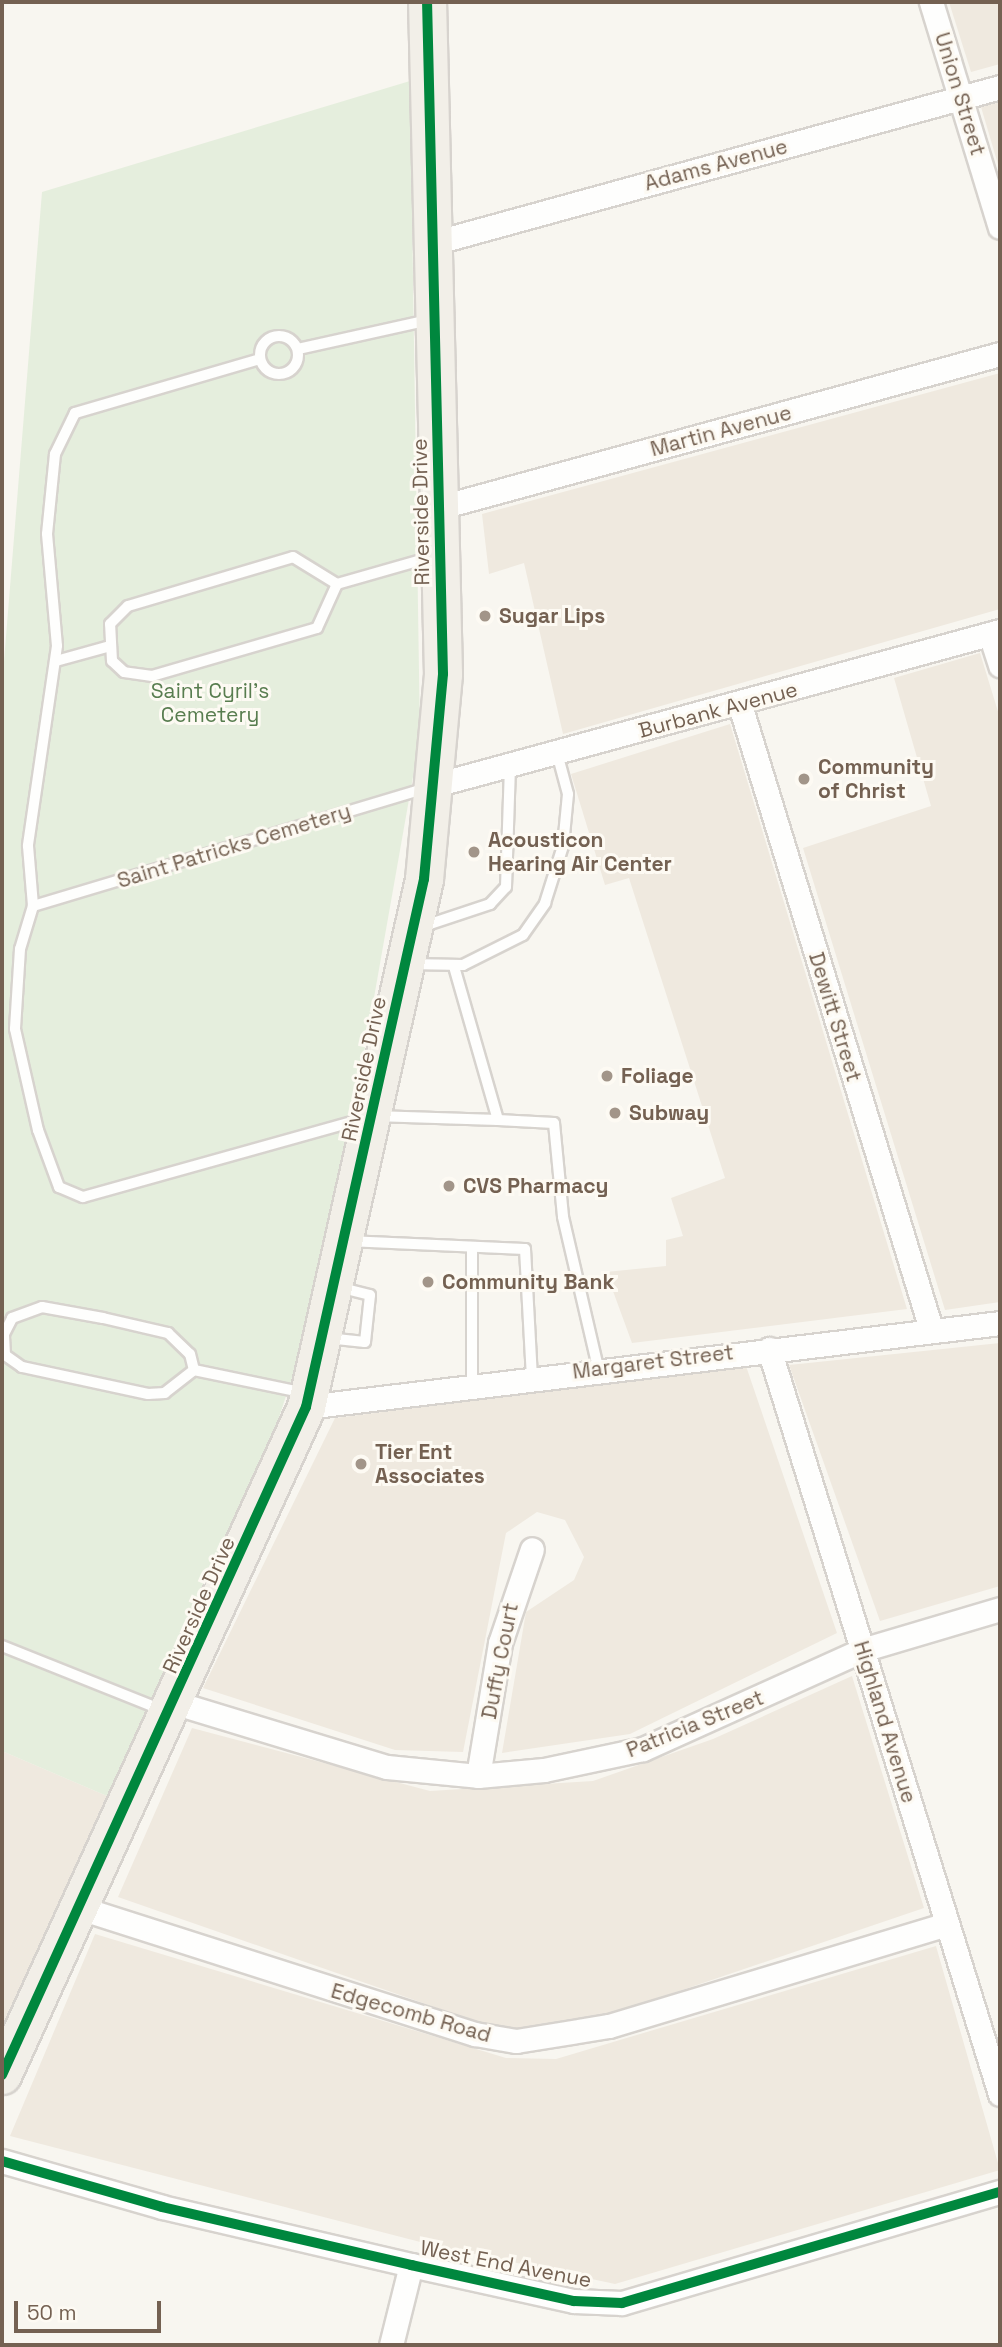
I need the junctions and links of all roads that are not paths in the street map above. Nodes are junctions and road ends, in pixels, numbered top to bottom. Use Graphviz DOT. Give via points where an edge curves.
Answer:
graph roads {
  1 [pos="427,2"];
  2 [pos="931,2"];
  3 [pos="1000,87"];
  4 [pos="961,98"];
  5 [pos="1000,227"];
  6 [pos="433,243"];
  7 [pos="435,318"];
  8 [pos="298,349"];
  9 [pos="1000,355"];
  10 [pos="260,359"];
  11 [pos="441,507"];
  12 [pos="442,555"];
  13 [pos="337,583"];
  14 [pos="995,632"];
  15 [pos="107,647"];
  16 [pos="56,661"];
  17 [pos="1000,665"];
  18 [pos="740,705"];
  19 [pos="557,753"];
  20 [pos="510,766"];
  21 [pos="435,785"];
  22 [pos="33,906"];
  23 [pos="410,946"];
  24 [pos="454,967"];
  25 [pos="374,1116"];
  26 [pos="498,1121"];
  27 [pos="347,1241"];
  28 [pos="472,1247"];
  29 [pos="1000,1323"];
  30 [pos="931,1329"];
  31 [pos="769,1349"];
  32 [pos="3,1356"];
  33 [pos="598,1368"];
  34 [pos="194,1370"];
  35 [pos="532,1377"];
  36 [pos="472,1385"];
  37 [pos="308,1400"];
  38 [pos="532,1549"];
  39 [pos="1000,1609"];
  40 [pos="2,1646"];
  41 [pos="862,1650"];
  42 [pos="174,1708"];
  43 [pos="478,1776"];
  44 [pos="80,1908"];
  45 [pos="947,1924"];
  46 [pos="2,2075"];
  47 [pos="1000,2094"];
  48 [pos="2,2161"];
  49 [pos="1000,2193"];
  50 [pos="411,2265"];
  51 [pos="391,2345"];
  1 -- 6 [label="main road, Riverside Drive"];
  2 -- 4 [label="street, Union Street"];
  3 -- 4 [label="street, Adams Avenue"];
  4 -- 5 [label="street, Union Street"];
  4 -- 6 [label="street, Adams Avenue"];
  6 -- 7 [label="main road, Riverside Drive"];
  7 -- 8 [label="lane"];
  7 -- 11 [label="main road, Riverside Drive"];
  8 -- 10 [label="lane" via="277,335 262,346"];
  8 -- 10 [label="lane" via="298,361 284,374 267,370"];
  9 -- 11 [label="street, Martin Avenue"];
  10 -- 16 [label="lane" via="68,418 55,454 47,534"];
  11 -- 12 [label="main road, Riverside Drive"];
  12 -- 13 [label="lane"];
  12 -- 21 [label="main road, Riverside Drive"];
  13 -- 15 [label="lane" via="293,557 128,606 110,624"];
  13 -- 15 [label="lane" via="317,628 152,676 124,672"];
  14 -- 17 [label="street"];
  14 -- 18 [label="street, Burbank Avenue"];
  15 -- 16 [label="lane"];
  16 -- 22 [label="lane" via="28,846"];
  18 -- 19 [label="street, Burbank Avenue"];
  18 -- 30 [label="street, Dewitt Street"];
  19 -- 20 [label="street, Burbank Avenue"];
  19 -- 24 [label="lane" via="567,807 563,846 545,903 505,950"];
  20 -- 21 [label="street, Burbank Avenue"];
  20 -- 23 [label="lane" via="506,887 490,904"];
  21 -- 22 [label="lane, Saint Patricks Cemetery"];
  21 -- 23 [label="main road, Riverside Drive"];
  22 -- 25 [label="lane" via="20,949 15,1030 41,1142 59,1187 70,1195 83,1197"];
  23 -- 24 [label="lane"];
  23 -- 25 [label="main road, Riverside Drive"];
  24 -- 26 [label="lane"];
  25 -- 26 [label="lane"];
  25 -- 27 [label="main road, Riverside Drive"];
  26 -- 33 [label="lane" via="555,1123 563,1217"];
  27 -- 28 [label="lane"];
  27 -- 37 [label="main road, Riverside Drive"];
  28 -- 35 [label="lane" via="525,1249"];
  28 -- 36 [label="lane"];
  29 -- 30 [label="street, Margaret Street"];
  30 -- 31 [label="street, Margaret Street"];
  31 -- 33 [label="street, Margaret Street"];
  31 -- 41 [label="street, Highland Avenue"];
  32 -- 34 [label="lane" via="22,1367 148,1394 165,1393"];
  32 -- 34 [label="lane" via="4,1334 12,1318 41,1307 168,1333 190,1354"];
  33 -- 35 [label="street, Margaret Street"];
  34 -- 37 [label="lane"];
  35 -- 36 [label="street, Margaret Street"];
  36 -- 37 [label="street, Margaret Street"];
  37 -- 42 [label="main road, Riverside Drive"];
  38 -- 43 [label="street, Duffy Court" via="500,1643"];
  39 -- 41 [label="street, Patricia Street"];
  40 -- 42 [label="lane"];
  41 -- 43 [label="street, Patricia Street" via="643,1749"];
  41 -- 45 [label="street, Highland Avenue"];
  42 -- 43 [label="street, Patricia Street" via="387,1767"];
  42 -- 44 [label="main road, Riverside Drive"];
  44 -- 45 [label="street, Edgecomb Road" via="475,2034 516,2041 609,2026"];
  44 -- 46 [label="main road, Riverside Drive"];
  45 -- 47 [label="street, Highland Avenue"];
  48 -- 50 [label="street, West End Avenue" via="162,2207"];
  49 -- 50 [label="street, West End Avenue" via="622,2303 574,2301"];
  50 -- 51 [label="street"];
}
